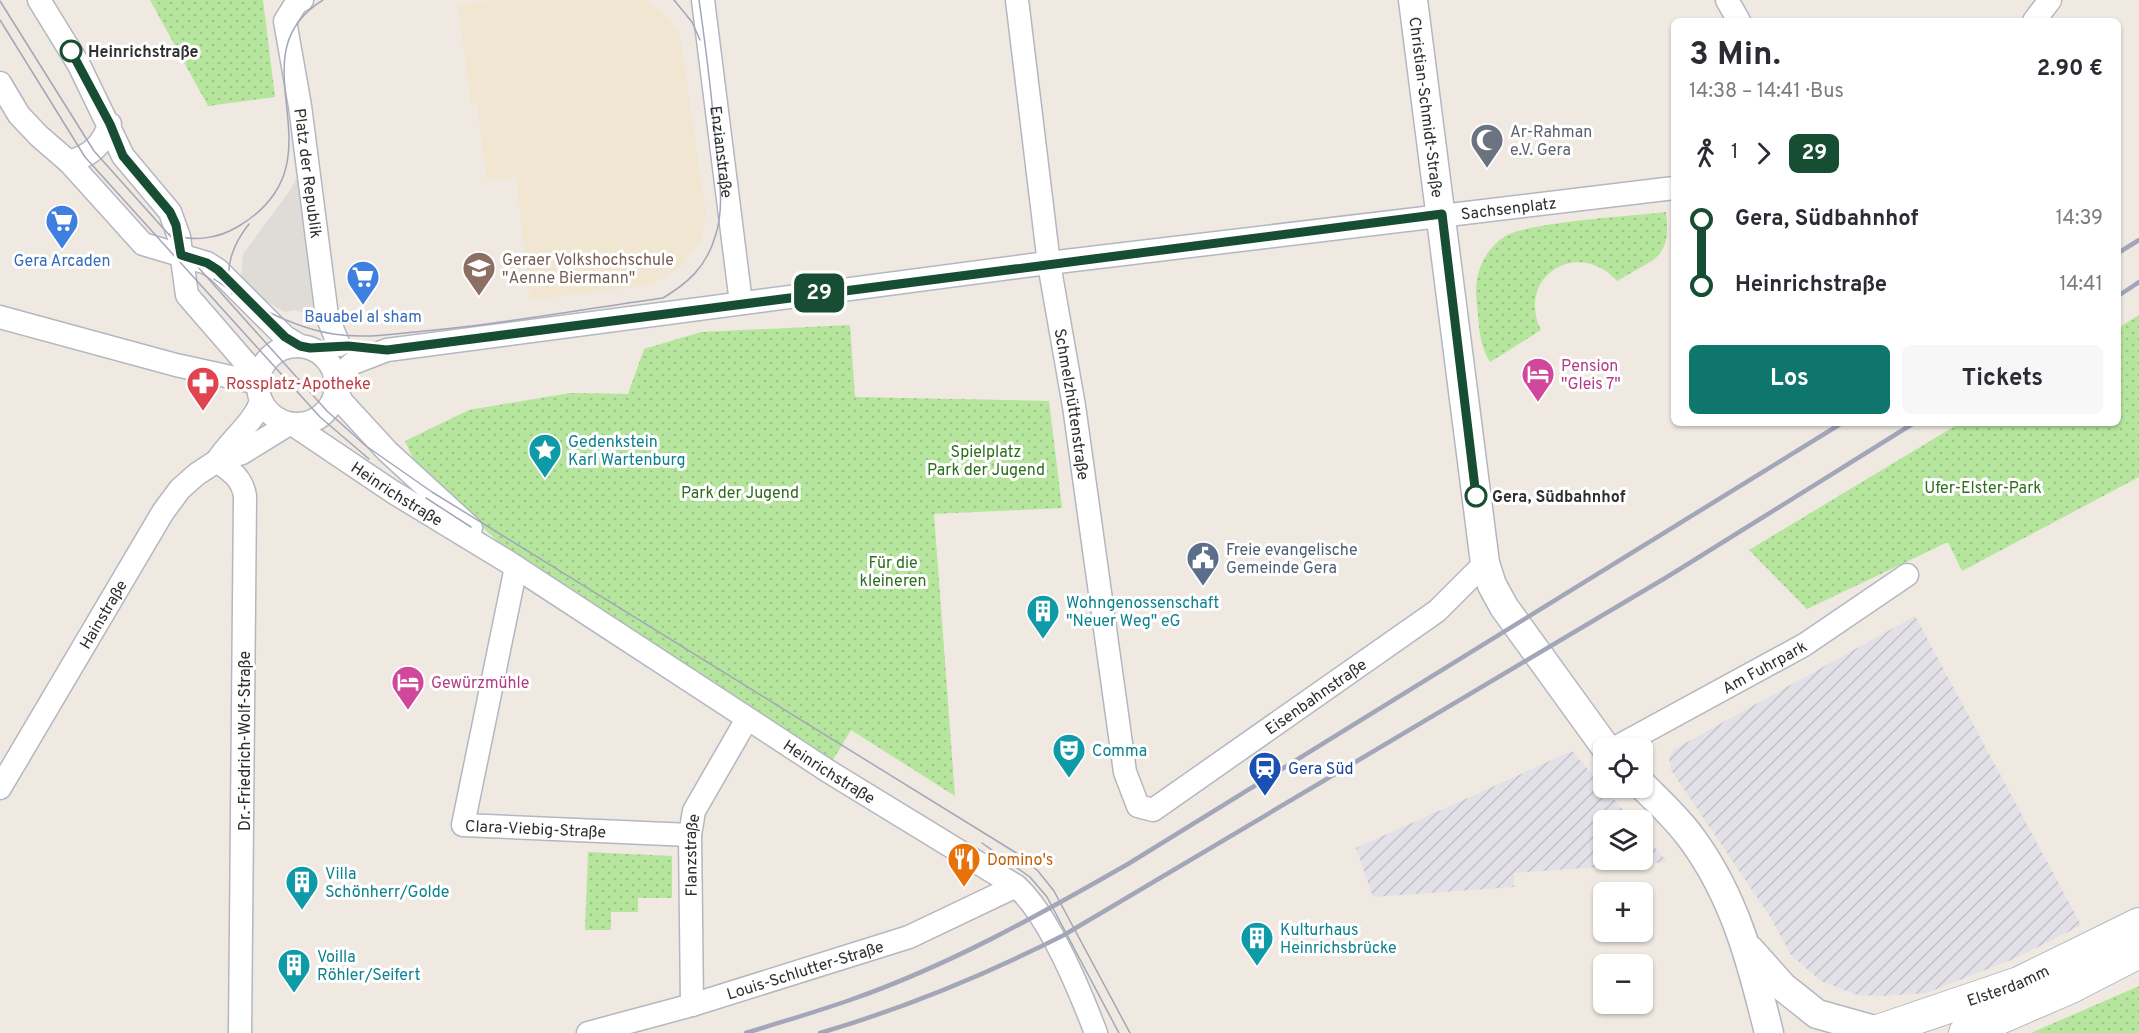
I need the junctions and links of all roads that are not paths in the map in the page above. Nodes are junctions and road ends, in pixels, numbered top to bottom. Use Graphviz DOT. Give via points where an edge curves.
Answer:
graph roads {
  1 [pos="39,0"];
  2 [pos="703,0"];
  3 [pos="1017,0"];
  4 [pos="1413,0"];
  5 [pos="1727,0"];
  6 [pos="2050,0"];
  7 [pos="299,1"];
  8 [pos="1737,18"];
  9 [pos="2036,18"];
  10 [pos="0,83"];
  11 [pos="110,124"];
  12 [pos="69,162"];
  13 [pos="1671,188"];
  14 [pos="1442,214"];
  15 [pos="181,255"];
  16 [pos="1049,264"];
  17 [pos="741,303"];
  18 [pos="0,317"];
  19 [pos="339,345"];
  20 [pos="305,347"];
  21 [pos="387,350"];
  22 [pos="336,384"];
  23 [pos="259,387"];
  24 [pos="291,424"];
  25 [pos="217,461"];
  26 [pos="510,563"];
  27 [pos="1485,563"];
  28 [pos="1907,575"];
  29 [pos="747,719"];
  30 [pos="1599,738"];
  31 [pos="1633,738"];
  32 [pos="1,783"];
  33 [pos="1653,796"];
  34 [pos="1138,806"];
  35 [pos="690,835"];
  36 [pos="1016,886"];
  37 [pos="2139,924"];
  38 [pos="1746,946"];
  39 [pos="2139,952"];
  40 [pos="692,1005"];
  41 [pos="1875,1032"];
  42 [pos="240,1033"];
  43 [pos="588,1033"];
  44 [pos="1095,1033"];
  45 [pos="1769,1033"];
  46 [pos="1965,1033"];
  1 -- 11 [label="street" via="80,64"];
  2 -- 17 [label="street, Enzianstraße"];
  3 -- 16 [label="street, Schmelzhüttenstraße"];
  4 -- 14 [label="street, Christian-Schmidt-Straße"];
  5 -- 8 [label="street"];
  6 -- 9 [label="street"];
  7 -- 19 [label="street, Platz der Republik" via="285,21 327,316"];
  10 -- 12 [label="street" via="19,115"];
  11 -- 12 [label="street" via="94,151"];
  11 -- 15 [label="street" via="123,156 170,212"];
  12 -- 15 [label="street" via="143,244"];
  13 -- 14 [label="street, Sachsenplatz"];
  14 -- 16 [label="street"];
  14 -- 27 [label="street, Sachsenplatz"];
  15 -- 20 [label="street" via="218,270 285,337"];
  15 -- 23 [label="street" via="188,295"];
  16 -- 17 [label="street"];
  16 -- 34 [label="street, Schmelzhüttenstraße" via="1074,406 1125,772"];
  17 -- 21 [label="street"];
  18 -- 23 [label="street"];
  19 -- 20 [label="street"];
  19 -- 21 [label="street"];
  20 -- 22 [label="street" via="327,360"];
  20 -- 23 [label="street" via="283,349 271,356 263,365"];
  21 -- 22 [label="street" via="353,363"];
  22 -- 24 [label="street" via="331,404 320,417"];
  22 -- 26 [label="street, Heinrichstraße" via="342,402 387,452"];
  23 -- 24 [label="street" via="270,414"];
  23 -- 25 [label="street, Hainstraße" via="252,419"];
  24 -- 25 [label="street, Hainstraße" via="242,453"];
  24 -- 26 [label="street, Heinrichstraße"];
  25 -- 32 [label="street, Hainstraße" via="180,489 163,512"];
  25 -- 42 [label="street, Dr.-Friedrich-Wolf-Straße" via="237,476 245,496"];
  26 -- 29 [label="street, Heinrichstraße"];
  26 -- 35 [label="street, Clara-Viebig-Straße" via="463,825"];
  27 -- 30 [label="street" via="1504,607"];
  27 -- 34 [label="street, Eisenbahnstraße" via="1437,611 1153,810"];
  28 -- 31 [label="street, Am Fuhrpark" via="1804,645"];
  29 -- 35 [label="street, Flanzstraße" via="694,811"];
  29 -- 36 [label="street, Heinrichstraße"];
  33 -- 38 [label="street" via="1706,858"];
  35 -- 40 [label="street, Flanzstraße"];
  36 -- 40 [label="street, Louis-Schlutter-Straße" via="909,937"];
  36 -- 44 [label="street, Heinrichstraße" via="1038,913 1070,973"];
  37 -- 41 [label="main road, Elsterdamm" via="2019,983"];
  38 -- 41 [label="street" via="1783,987 1817,1014"];
  38 -- 45 [label="street"];
  39 -- 46 [label="main road, Elsterdamm" via="2071,987"];
  40 -- 43 [label="street, Louis-Schlutter-Straße"];
}
